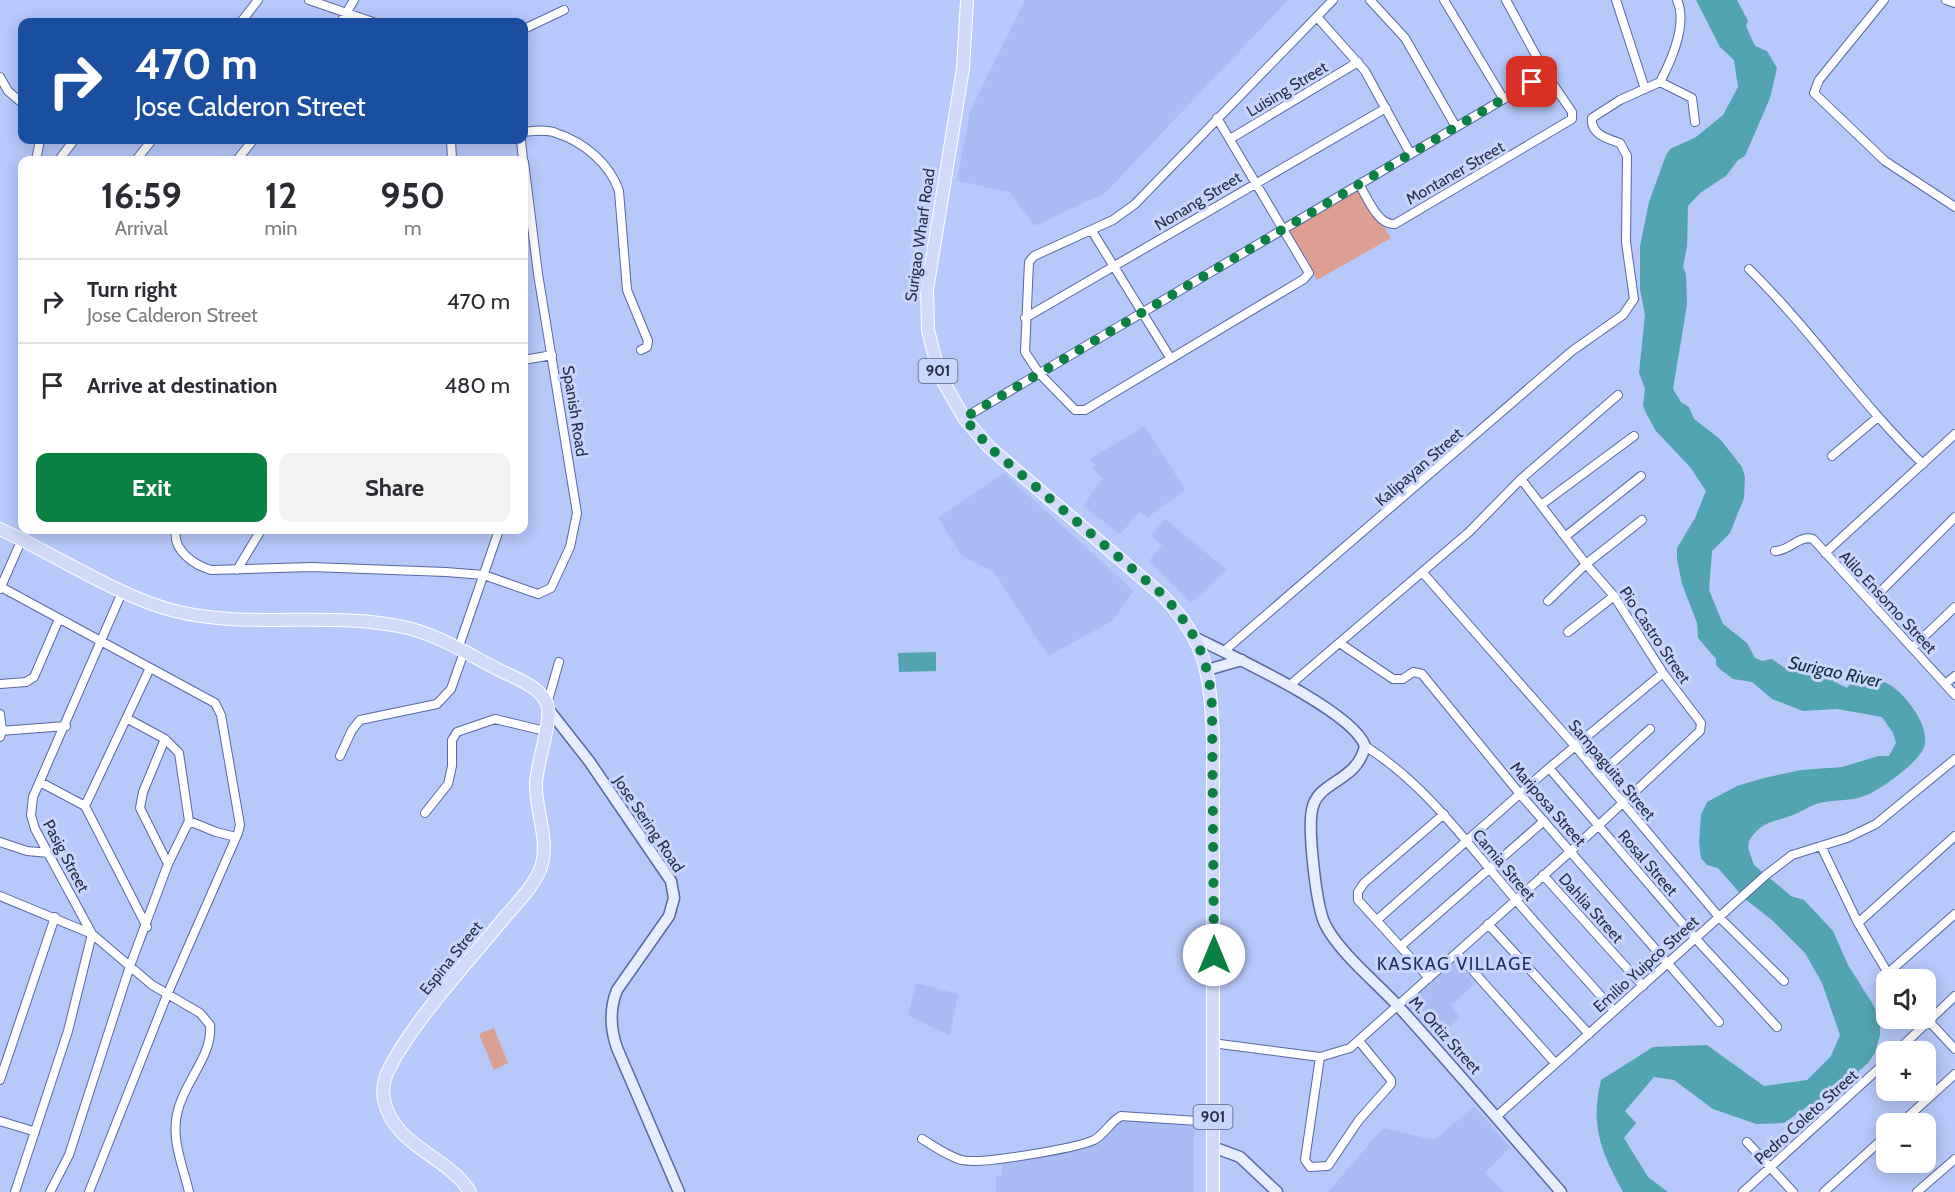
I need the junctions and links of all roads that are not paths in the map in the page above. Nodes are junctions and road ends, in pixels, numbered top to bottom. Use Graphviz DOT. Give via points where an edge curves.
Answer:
graph roads {
  1 [pos="258,0"];
  2 [pos="309,0"];
  3 [pos="354,0"];
  4 [pos="967,0"];
  5 [pos="1334,0"];
  6 [pos="1370,0"];
  7 [pos="1444,0"];
  8 [pos="1506,0"];
  9 [pos="1616,0"];
  10 [pos="1677,0"];
  11 [pos="1884,0"];
  12 [pos="1946,0"];
  13 [pos="1955,3"];
  14 [pos="564,9"];
  15 [pos="348,13"];
  16 [pos="1317,17"];
  17 [pos="244,18"];
  18 [pos="344,18"];
  19 [pos="362,18"];
  20 [pos="528,27"];
  21 [pos="1358,62"];
  22 [pos="1546,74"];
  23 [pos="0,77"];
  24 [pos="1660,82"];
  25 [pos="1645,89"];
  26 [pos="1503,98"];
  27 [pos="18,100"];
  28 [pos="1386,108"];
  29 [pos="1217,118"];
  30 [pos="1695,122"];
  31 [pos="1456,127"];
  32 [pos="528,132"];
  33 [pos="1230,139"];
  34 [pos="71,144"];
  35 [pos="149,144"];
  36 [pos="250,144"];
  37 [pos="1410,153"];
  38 [pos="61,156"];
  39 [pos="139,156"];
  40 [pos="240,156"];
  41 [pos="1256,182"];
  42 [pos="1359,184"];
  43 [pos="528,200"];
  44 [pos="1955,207"];
  45 [pos="1284,229"];
  46 [pos="1092,231"];
  47 [pos="1115,267"];
  48 [pos="1749,269"];
  49 [pos="1143,311"];
  50 [pos="1025,318"];
  51 [pos="641,350"];
  52 [pos="552,355"];
  53 [pos="528,359"];
  54 [pos="1171,359"];
  55 [pos="1039,373"];
  56 [pos="1618,395"];
  57 [pos="1878,417"];
  58 [pos="964,418"];
  59 [pos="1955,434"];
  60 [pos="1634,436"];
  61 [pos="1832,456"];
  62 [pos="1923,464"];
  63 [pos="1641,476"];
  64 [pos="1521,479"];
  65 [pos="1541,504"];
  66 [pos="1955,517"];
  67 [pos="1642,520"];
  68 [pos="0,529"];
  69 [pos="176,534"];
  70 [pos="259,534"];
  71 [pos="498,534"];
  72 [pos="1566,536"];
  73 [pos="22,539"];
  74 [pos="1775,551"];
  75 [pos="1825,553"];
  76 [pos="1586,564"];
  77 [pos="237,570"];
  78 [pos="1423,573"];
  79 [pos="484,575"];
  80 [pos="1,588"];
  81 [pos="123,590"];
  82 [pos="1614,596"];
  83 [pos="1548,601"];
  84 [pos="1870,602"];
  85 [pos="1955,607"];
  86 [pos="59,619"];
  87 [pos="1568,632"];
  88 [pos="1196,638"];
  89 [pos="101,641"];
  90 [pos="1341,644"];
  91 [pos="1912,648"];
  92 [pos="461,651"];
  93 [pos="1224,652"];
  94 [pos="1242,660"];
  95 [pos="559,662"];
  96 [pos="150,668"];
  97 [pos="1207,670"];
  98 [pos="1663,673"];
  99 [pos="1955,676"];
  100 [pos="0,684"];
  101 [pos="1945,684"];
  102 [pos="1290,686"];
  103 [pos="1955,695"];
  104 [pos="548,707"];
  105 [pos="0,714"];
  106 [pos="128,719"];
  107 [pos="66,726"];
  108 [pos="1650,729"];
  109 [pos="545,731"];
  110 [pos="1,733"];
  111 [pos="165,739"];
  112 [pos="1365,746"];
  113 [pos="1575,746"];
  114 [pos="340,756"];
  115 [pos="1955,759"];
  116 [pos="1549,768"];
  117 [pos="1600,774"];
  118 [pos="40,782"];
  119 [pos="1520,794"];
  120 [pos="1623,803"];
  121 [pos="85,806"];
  122 [pos="425,813"];
  123 [pos="1444,814"];
  124 [pos="189,821"];
  125 [pos="1544,821"];
  126 [pos="1598,826"];
  127 [pos="1955,836"];
  128 [pos="236,837"];
  129 [pos="1466,841"];
  130 [pos="0,842"];
  131 [pos="1821,846"];
  132 [pos="1571,851"];
  133 [pos="50,853"];
  134 [pos="168,864"];
  135 [pos="1490,868"];
  136 [pos="1543,875"];
  137 [pos="0,896"];
  138 [pos="1515,899"];
  139 [pos="1955,914"];
  140 [pos="55,917"];
  141 [pos="1719,917"];
  142 [pos="1377,920"];
  143 [pos="1858,923"];
  144 [pos="1488,924"];
  145 [pos="147,927"];
  146 [pos="92,934"];
  147 [pos="1696,939"];
  148 [pos="1402,945"];
  149 [pos="1457,953"];
  150 [pos="1667,964"];
  151 [pos="130,966"];
  152 [pos="1886,969"];
  153 [pos="1897,969"];
  154 [pos="1429,978"];
  155 [pos="1784,981"];
  156 [pos="1643,986"];
  157 [pos="167,995"];
  158 [pos="1955,996"];
  159 [pos="1398,1005"];
  160 [pos="1614,1011"];
  161 [pos="1936,1012"];
  162 [pos="1719,1022"];
  163 [pos="1777,1027"];
  164 [pos="1918,1029"];
  165 [pos="1936,1029"];
  166 [pos="1589,1034"];
  167 [pos="1359,1041"];
  168 [pos="1906,1041"];
  169 [pos="1212,1043"];
  170 [pos="1955,1049"];
  171 [pos="1320,1057"];
  172 [pos="1555,1063"];
  173 [pos="1876,1070"];
  174 [pos="1955,1074"];
  175 [pos="0,1080"];
  176 [pos="1912,1113"];
  177 [pos="1497,1116"];
  178 [pos="0,1121"];
  179 [pos="1213,1122"];
  180 [pos="33,1131"];
  181 [pos="922,1139"];
  182 [pos="1747,1142"];
  183 [pos="1876,1145"];
  184 [pos="1213,1147"];
  185 [pos="1955,1159"];
  186 [pos="1770,1168"];
  187 [pos="15,1192"];
  188 [pos="50,1192"];
  189 [pos="89,1192"];
  190 [pos="189,1192"];
  191 [pos="470,1192"];
  192 [pos="679,1192"];
  193 [pos="1213,1192"];
  194 [pos="1277,1192"];
  195 [pos="1561,1192"];
  196 [pos="1743,1192"];
  197 [pos="1793,1192"];
  198 [pos="1824,1192"];
  199 [pos="1917,1192"];
  1 -- 17 [label="street"];
  2 -- 15 [label="street"];
  3 -- 15 [label="street"];
  4 -- 58 [label="main road, Surigao Wharf Road / 901" via="963,68 926,310 939,374"];
  5 -- 16 [label="street"];
  6 -- 31 [label="street" via="1405,39"];
  7 -- 26 [label="street"];
  8 -- 22 [label="street"];
  9 -- 25 [label="street"];
  10 -- 24 [label="street" via="1678,31"];
  11 -- 44 [label="street" via="1819,80 1814,93 1885,161"];
  12 -- 13 [label="street"];
  14 -- 20 [label="street"];
  15 -- 18 [label="street"];
  15 -- 19 [label="street"];
  16 -- 21 [label="street"];
  16 -- 29 [label="street"];
  21 -- 28 [label="street"];
  21 -- 33 [label="street, Luising Street"];
  22 -- 26 [label="street"];
  22 -- 42 [label="street, Montaner Street" via="1572,112 1569,122 1395,224 1381,219"];
  23 -- 27 [label="street"];
  24 -- 25 [label="street"];
  24 -- 30 [label="street" via="1692,98"];
  25 -- 93 [label="street, Kalipayan Street" via="1600,112 1591,123 1604,137 1620,143 1627,156 1626,242 1635,292 1632,304 1623,315 1572,351"];
  26 -- 31 [label="street"];
  28 -- 37 [label="street"];
  28 -- 41 [label="street, Nonang Street"];
  29 -- 33 [label="street"];
  29 -- 46 [label="street" via="1136,204"];
  31 -- 37 [label="street"];
  32 -- 51 [label="street" via="544,130 566,137 600,160 614,176 619,191 627,290 648,341"];
  33 -- 41 [label="street"];
  34 -- 38 [label="street"];
  35 -- 39 [label="street"];
  36 -- 40 [label="street"];
  37 -- 42 [label="street"];
  41 -- 45 [label="street"];
  41 -- 47 [label="street, Nonang Street"];
  42 -- 45 [label="street"];
  43 -- 52 [label="street, Spanish Road"];
  45 -- 49 [label="street"];
  45 -- 54 [label="street" via="1308,270 1307,277"];
  46 -- 47 [label="street"];
  46 -- 50 [label="street" via="1031,259"];
  47 -- 49 [label="street"];
  47 -- 50 [label="street, Nonang Street"];
  48 -- 57 [label="street" via="1785,305"];
  49 -- 54 [label="street"];
  49 -- 55 [label="street"];
  50 -- 55 [label="street" via="1025,352"];
  52 -- 53 [label="street"];
  52 -- 79 [label="street, Spanish Road" via="575,498 575,529 570,547 551,588 544,594"];
  54 -- 55 [label="street" via="1081,412 1070,407"];
  55 -- 58 [label="street"];
  56 -- 64 [label="street"];
  57 -- 61 [label="street"];
  57 -- 62 [label="street"];
  58 -- 88 [label="main road, Surigao Wharf Road / 901" via="989,447 1162,594"];
  59 -- 62 [label="street"];
  60 -- 65 [label="street"];
  62 -- 75 [label="street"];
  63 -- 72 [label="street"];
  64 -- 65 [label="street, Pio Castro Street"];
  64 -- 78 [label="street"];
  65 -- 72 [label="street, Pio Castro Street"];
  66 -- 84 [label="street"];
  67 -- 76 [label="street"];
  68 -- 73 [label="main road"];
  69 -- 77 [label="street" via="179,547 196,564 211,570"];
  70 -- 77 [label="street"];
  71 -- 79 [label="street"];
  72 -- 76 [label="street, Pio Castro Street"];
  73 -- 80 [label="street"];
  73 -- 81 [label="main road"];
  74 -- 75 [label="street, Alilo Ensomo Street" via="1807,537"];
  75 -- 84 [label="street, Alilo Ensomo Street"];
  76 -- 82 [label="street, Pio Castro Street"];
  76 -- 83 [label="street"];
  77 -- 79 [label="street" via="311,567"];
  78 -- 90 [label="street"];
  78 -- 113 [label="street, Sampaguita Street"];
  79 -- 92 [label="street"];
  80 -- 86 [label="street"];
  81 -- 89 [label="street, Pasig Street"];
  81 -- 92 [label="main road" via="174,610 210,617 370,622 403,627"];
  82 -- 87 [label="street"];
  82 -- 98 [label="street, Pio Castro Street"];
  84 -- 91 [label="street, Alilo Ensomo Street"];
  85 -- 91 [label="street"];
  86 -- 89 [label="street"];
  86 -- 100 [label="street" via="34,677 26,682"];
  88 -- 93 [label="street"];
  88 -- 97 [label="main road, Surigao Wharf Road / 901"];
  89 -- 96 [label="street"];
  89 -- 107 [label="street, Pasig Street"];
  90 -- 102 [label="street"];
  90 -- 119 [label="street, Mariposa Street" via="1393,679 1403,680 1413,672 1422,674"];
  91 -- 101 [label="street, Alilo Ensomo Street"];
  92 -- 104 [label="main road" via="524,683"];
  92 -- 114 [label="street" via="451,689 437,704 360,720"];
  93 -- 94 [label="street"];
  94 -- 97 [label="street"];
  94 -- 102 [label="street"];
  95 -- 104 [label="street"];
  96 -- 106 [label="street"];
  96 -- 128 [label="street" via="210,699 219,708 240,825"];
  97 -- 169 [label="main road, Surigao Wharf Road / 901" via="1213,739"];
  98 -- 113 [label="street"];
  98 -- 120 [label="street, Pio Castro Street" via="1699,719 1700,730"];
  99 -- 101 [label="street"];
  101 -- 103 [label="street, Alilo Ensomo Street"];
  102 -- 112 [label="street" via="1347,725"];
  104 -- 109 [label="main road, Espina Street"];
  104 -- 192 [label="street, Jose Sering Road" via="665,871 673,890 669,916 617,990 611,1024 617,1048"];
  105 -- 110 [label="street"];
  106 -- 111 [label="street"];
  106 -- 121 [label="street"];
  107 -- 110 [label="street"];
  107 -- 118 [label="street, Pasig Street"];
  108 -- 117 [label="street"];
  109 -- 122 [label="street" via="495,719 457,732 452,740 450,779"];
  109 -- 191 [label="main road, Espina Street" via="536,788 544,848 540,870 433,1006 385,1080 384,1099 398,1129 454,1172"];
  111 -- 124 [label="street" via="181,761"];
  111 -- 134 [label="street" via="140,808"];
  112 -- 123 [label="street, Camia Street"];
  112 -- 159 [label="street, M. Ortiz Street" via="1356,767 1326,788 1312,809 1319,910 1332,936"];
  113 -- 116 [label="street"];
  113 -- 117 [label="street, Sampaguita Street"];
  115 -- 131 [label="street, Emilio Yuipco Street" via="1876,824"];
  116 -- 119 [label="street"];
  116 -- 126 [label="street, Rosal Street"];
  117 -- 120 [label="street, Sampaguita Street"];
  118 -- 121 [label="street"];
  118 -- 133 [label="street, Pasig Street" via="31,815"];
  119 -- 125 [label="street, Mariposa Street"];
  119 -- 129 [label="street"];
  120 -- 126 [label="street, Pio Castro Street"];
  120 -- 141 [label="street, Sampaguita Street"];
  121 -- 145 [label="street"];
  123 -- 129 [label="street, Camia Street"];
  123 -- 142 [label="street" via="1358,892 1358,900"];
  124 -- 128 [label="street"];
  124 -- 134 [label="street"];
  125 -- 132 [label="street, Mariposa Street"];
  125 -- 135 [label="street"];
  126 -- 132 [label="street, Pio Castro Street"];
  126 -- 147 [label="street, Rosal Street"];
  127 -- 143 [label="street"];
  128 -- 157 [label="street"];
  129 -- 135 [label="street, Camia Street"];
  129 -- 142 [label="street"];
  130 -- 133 [label="street"];
  131 -- 141 [label="street, Emilio Yuipco Street" via="1792,855"];
  131 -- 143 [label="street"];
  132 -- 136 [label="street, Pio Castro Street"];
  132 -- 150 [label="street, Mariposa Street"];
  133 -- 146 [label="street, Pasig Street"];
  134 -- 145 [label="street"];
  135 -- 138 [label="street, Camia Street"];
  135 -- 148 [label="street"];
  136 -- 138 [label="street, Pio Castro Street"];
  136 -- 156 [label="street, Dahlia Street"];
  137 -- 140 [label="street"];
  138 -- 144 [label="street, Pio Castro Street"];
  138 -- 160 [label="street, Camia Street"];
  139 -- 153 [label="street"];
  140 -- 146 [label="street"];
  140 -- 175 [label="street"];
  141 -- 147 [label="street, Emilio Yuipco Street"];
  141 -- 155 [label="street, Sampaguita Street"];
  142 -- 148 [label="street"];
  143 -- 152 [label="street"];
  144 -- 149 [label="street, Pio Castro Street"];
  144 -- 166 [label="street"];
  145 -- 151 [label="street"];
  146 -- 151 [label="street, Pasig Street"];
  146 -- 180 [label="street" via="68,1031"];
  147 -- 150 [label="street, Emilio Yuipco Street"];
  147 -- 163 [label="street, Rosal Street"];
  148 -- 154 [label="street"];
  149 -- 154 [label="street, Pio Castro Street"];
  149 -- 172 [label="street"];
  150 -- 156 [label="street, Emilio Yuipco Street"];
  150 -- 162 [label="street, Mariposa Street"];
  151 -- 157 [label="street, Pasig Street"];
  151 -- 188 [label="street" via="75,1139"];
  154 -- 159 [label="street, Pio Castro Street"];
  156 -- 160 [label="street, Emilio Yuipco Street"];
  157 -- 189 [label="street"];
  157 -- 190 [label="street, Pasig Street" via="207,1019 210,1040 177,1110 175,1136"];
  158 -- 161 [label="street"];
  159 -- 167 [label="street, Pio Castro Street"];
  159 -- 177 [label="street, M. Ortiz Street"];
  160 -- 166 [label="street, Emilio Yuipco Street"];
  164 -- 168 [label="street"];
  165 -- 170 [label="street"];
  166 -- 172 [label="street, Emilio Yuipco Street"];
  167 -- 171 [label="street, Pio Castro Street" via="1340,1053"];
  167 -- 171 [label="street" via="1391,1080 1390,1084 1359,1120 1328,1166 1310,1167 1305,1160"];
  169 -- 171 [label="street"];
  169 -- 179 [label="main road, Surigao Wharf Road / 901"];
  172 -- 177 [label="street, Emilio Yuipco Street"];
  173 -- 186 [label="street, Pedro Coleto Street"];
  174 -- 176 [label="street"];
  177 -- 195 [label="street, M. Ortiz Street"];
  178 -- 180 [label="street"];
  179 -- 181 [label="street" via="1121,1116 1099,1137 1084,1143 985,1160 963,1161"];
  179 -- 184 [label="main road, Surigao Wharf Road / 901"];
  180 -- 187 [label="street"];
  182 -- 186 [label="street"];
  183 -- 198 [label="street"];
  184 -- 193 [label="main road, Surigao Wharf Road / 901"];
  184 -- 194 [label="street" via="1240,1157"];
  185 -- 199 [label="street"];
  186 -- 196 [label="street, Pedro Coleto Street"];
  186 -- 197 [label="street"];
}
